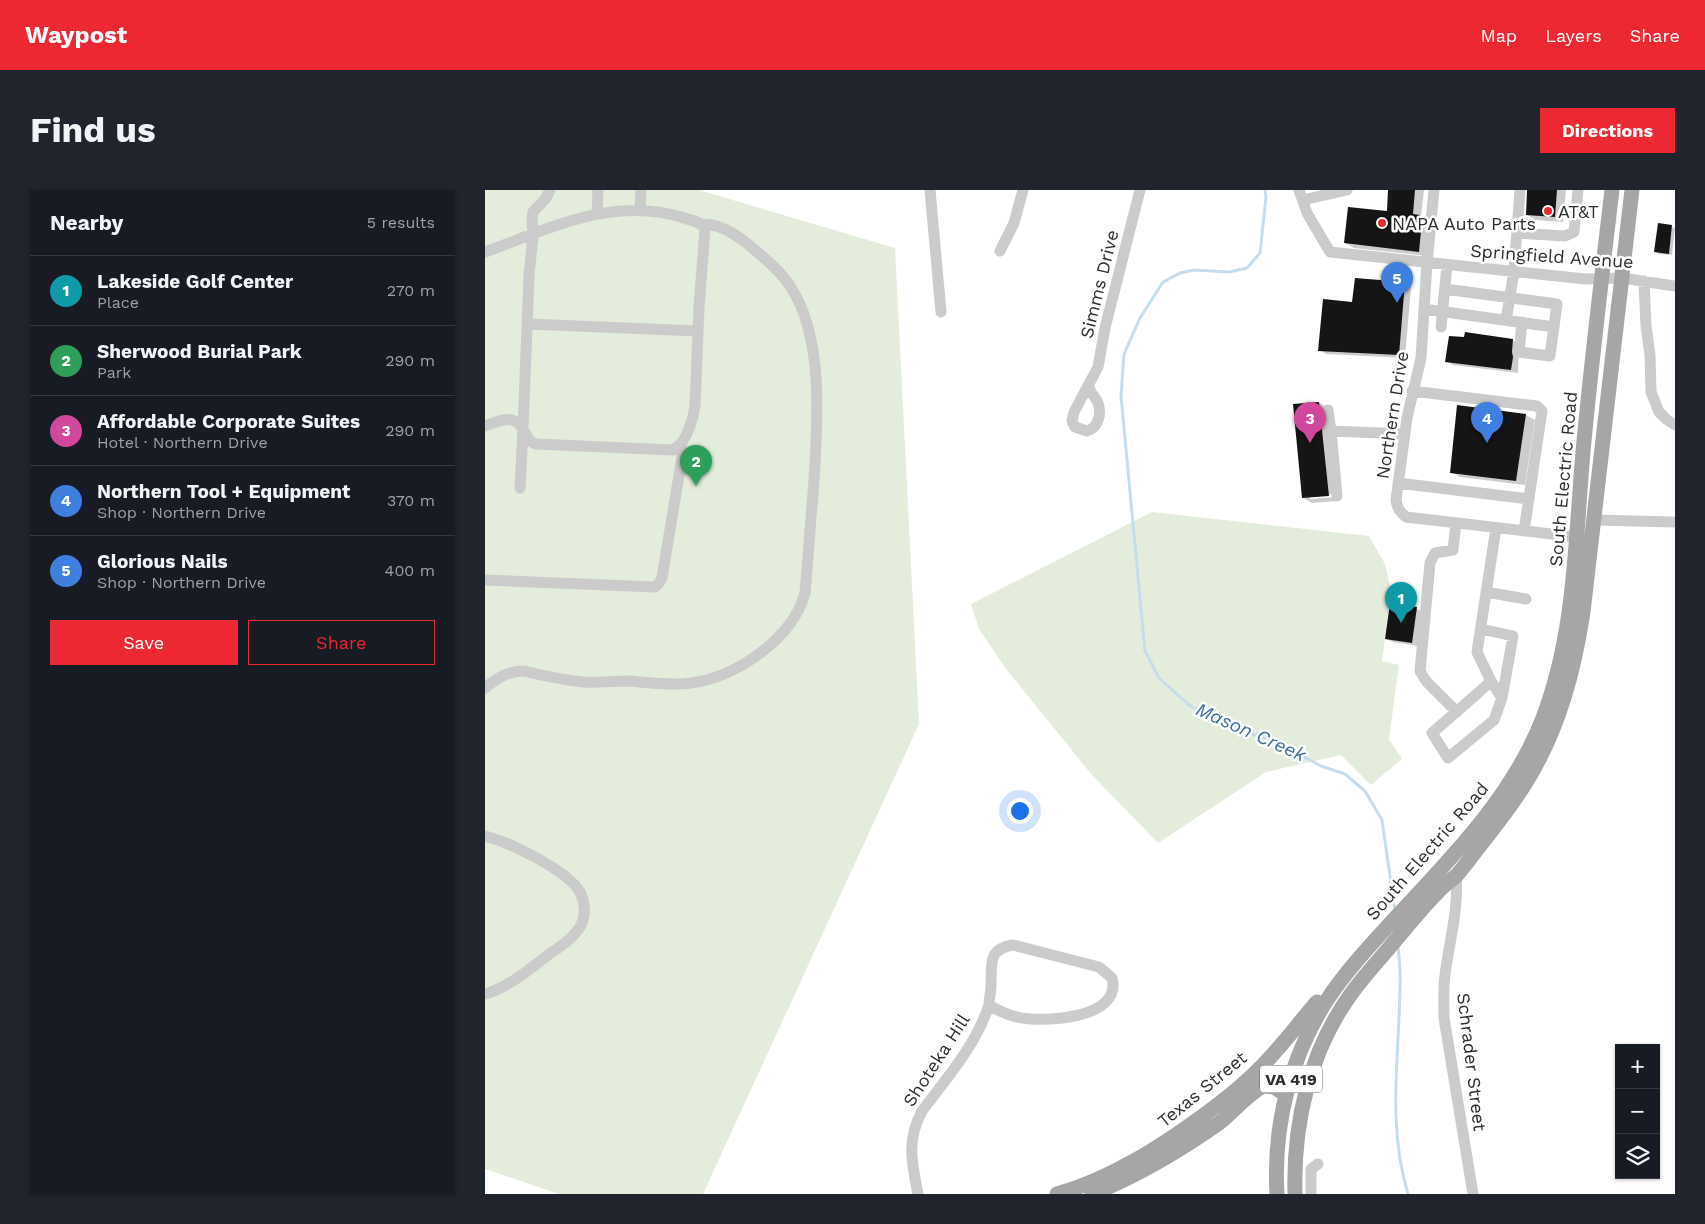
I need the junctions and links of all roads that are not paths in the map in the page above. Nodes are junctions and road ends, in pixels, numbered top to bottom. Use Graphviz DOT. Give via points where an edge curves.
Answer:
graph roads {
  1 [pos="550,190"];
  2 [pos="599,190"];
  3 [pos="641,190"];
  4 [pos="930,190"];
  5 [pos="1023,190"];
  6 [pos="1140,190"];
  7 [pos="1347,190"];
  8 [pos="1434,190"];
  9 [pos="1520,190"];
  10 [pos="1578,190"];
  11 [pos="1612,190"];
  12 [pos="1633,190"];
  13 [pos="1301,195"];
  14 [pos="640,210"];
  15 [pos="597,213"];
  16 [pos="703,224"];
  17 [pos="1517,233"];
  18 [pos="533,235"];
  19 [pos="1000,251"];
  20 [pos="485,252"];
  21 [pos="1427,263"];
  22 [pos="1447,265"];
  23 [pos="1514,271"];
  24 [pos="1622,278"];
  25 [pos="1602,279"];
  26 [pos="1644,280"];
  27 [pos="1675,286"];
  28 [pos="1445,289"];
  29 [pos="1510,298"];
  30 [pos="1424,309"];
  31 [pos="1442,311"];
  32 [pos="941,312"];
  33 [pos="1506,320"];
  34 [pos="1522,322"];
  35 [pos="528,324"];
  36 [pos="1441,327"];
  37 [pos="1554,327"];
  38 [pos="699,332"];
  39 [pos="1089,385"];
  40 [pos="1412,391"];
  41 [pos="1328,410"];
  42 [pos="1675,425"];
  43 [pos="485,426"];
  44 [pos="523,429"];
  45 [pos="1331,431"];
  46 [pos="1405,434"];
  47 [pos="681,444"];
  48 [pos="1399,483"];
  49 [pos="520,488"];
  50 [pos="1337,496"];
  51 [pos="1529,499"];
  52 [pos="1594,520"];
  53 [pos="1675,522"];
  54 [pos="1455,523"];
  55 [pos="1496,528"];
  56 [pos="1524,531"];
  57 [pos="1577,538"];
  58 [pos="485,580"];
  59 [pos="1486,592"];
  60 [pos="1527,599"];
  61 [pos="1481,630"];
  62 [pos="1491,681"];
  63 [pos="485,688"];
  64 [pos="1502,698"];
  65 [pos="1457,712"];
  66 [pos="485,836"];
  67 [pos="1456,875"];
  68 [pos="1343,977"];
  69 [pos="485,994"];
  70 [pos="989,1005"];
  71 [pos="1286,1095"];
  72 [pos="1318,1164"];
  73 [pos="918,1194"];
  74 [pos="1057,1194"];
  75 [pos="1091,1194"];
  76 [pos="1277,1194"];
  77 [pos="1295,1194"];
  78 [pos="1311,1194"];
  79 [pos="1473,1194"];
  1 -- 18 [label="street" via="533,212"];
  2 -- 15 [label="street"];
  3 -- 14 [label="street"];
  4 -- 32 [label="street"];
  5 -- 19 [label="street" via="1014,223"];
  6 -- 39 [label="street, Simms Drive" via="1098,367"];
  7 -- 13 [label="street"];
  8 -- 21 [label="street, Northern Drive"];
  9 -- 17 [label="street"];
  10 -- 17 [label="street" via="1574,232 1565,236"];
  11 -- 25 [label="main road, South Electric Road"];
  12 -- 24 [label="main road, South Electric Road"];
  13 -- 21 [label="street, Springfield Avenue" via="1307,213 1330,252"];
  14 -- 15 [label="street"];
  14 -- 16 [label="street"];
  15 -- 18 [label="street"];
  16 -- 38 [label="street"];
  16 -- 63 [label="street" via="722,227 768,261 791,286 807,323 812,343 817,410 802,604 767,648 734,669 710,679 675,685 586,682 515,671 506,673"];
  17 -- 23 [label="street"];
  18 -- 20 [label="street"];
  18 -- 35 [label="street"];
  21 -- 22 [label="street, Springfield Avenue"];
  21 -- 30 [label="street, Northern Drive"];
  22 -- 23 [label="street, Springfield Avenue"];
  22 -- 28 [label="street"];
  23 -- 25 [label="street, Springfield Avenue"];
  23 -- 29 [label="street"];
  24 -- 25 [label="street, Springfield Avenue"];
  24 -- 26 [label="street, Springfield Avenue"];
  24 -- 52 [label="main road, South Electric Road"];
  25 -- 57 [label="main road, South Electric Road" via="1583,442"];
  26 -- 27 [label="street, Springfield Avenue"];
  26 -- 42 [label="street" via="1651,392 1659,412"];
  28 -- 29 [label="street"];
  28 -- 31 [label="street"];
  29 -- 33 [label="street"];
  29 -- 37 [label="street" via="1557,304"];
  30 -- 31 [label="street"];
  30 -- 40 [label="street, Northern Drive" via="1421,358"];
  31 -- 33 [label="street"];
  31 -- 36 [label="street"];
  33 -- 34 [label="street"];
  34 -- 37 [label="street"];
  34 -- 37 [label="street" via="1519,352 1550,356"];
  35 -- 38 [label="street"];
  35 -- 44 [label="street"];
  38 -- 47 [label="street" via="693,420"];
  40 -- 46 [label="street, Northern Drive"];
  40 -- 51 [label="street" via="1537,406 1542,411"];
  41 -- 45 [label="street"];
  43 -- 44 [label="street" via="506,419 519,423"];
  44 -- 47 [label="street" via="530,441 536,444 673,450"];
  44 -- 49 [label="street"];
  45 -- 46 [label="street"];
  45 -- 50 [label="street"];
  46 -- 48 [label="street, Northern Drive"];
  47 -- 58 [label="street" via="682,456 662,578 655,587"];
  48 -- 51 [label="street"];
  48 -- 54 [label="street, Northern Drive" via="1397,507 1406,517"];
  51 -- 56 [label="street"];
  52 -- 53 [label="street"];
  52 -- 67 [label="main road, South Electric Road" via="1577,652 1559,713 1528,779"];
  54 -- 55 [label="street, Northern Drive"];
  54 -- 65 [label="street" via="1453,550 1435,553 1430,563 1420,671"];
  55 -- 56 [label="street, Northern Drive"];
  55 -- 59 [label="street"];
  56 -- 57 [label="street, Northern Drive"];
  57 -- 68 [label="main road, South Electric Road" via="1561,662 1542,720 1527,752 1509,784 1473,832"];
  59 -- 60 [label="street"];
  59 -- 61 [label="street"];
  61 -- 62 [label="street" via="1477,652"];
  61 -- 64 [label="street" via="1513,636"];
  62 -- 64 [label="street"];
  62 -- 65 [label="street"];
  64 -- 65 [label="street" via="1493,720 1449,758 1431,733"];
  66 -- 69 [label="street" via="515,846 557,872 579,891 584,907 581,926 573,936 519,977"];
  67 -- 77 [label="main road, South Electric Road" via="1350,995 1331,1027 1309,1078 1301,1107 1296,1137"];
  67 -- 79 [label="street, Schrader Street" via="1457,900 1445,974 1444,1018"];
  68 -- 71 [label="main road, South Electric Road / VA 419" via="1305,1039"];
  68 -- 74 [label="main road, Texas Street" via="1316,1003 1258,1071 1233,1093 1142,1157"];
  70 -- 70 [label="street, Shoteka Hill" via="1016,1017 1035,1019 1085,1014 1104,1004 1114,983 1099,967 1021,947 1004,946 992,960"];
  70 -- 73 [label="street, Shoteka Hill" via="976,1038 916,1122 911,1147"];
  71 -- 75 [label="main road, Texas Street" via="1274,1087 1263,1086 1221,1121 1178,1150"];
  71 -- 76 [label="main road, South Electric Road / VA 419" via="1278,1138"];
  72 -- 78 [label="street" via="1311,1169"];
}
